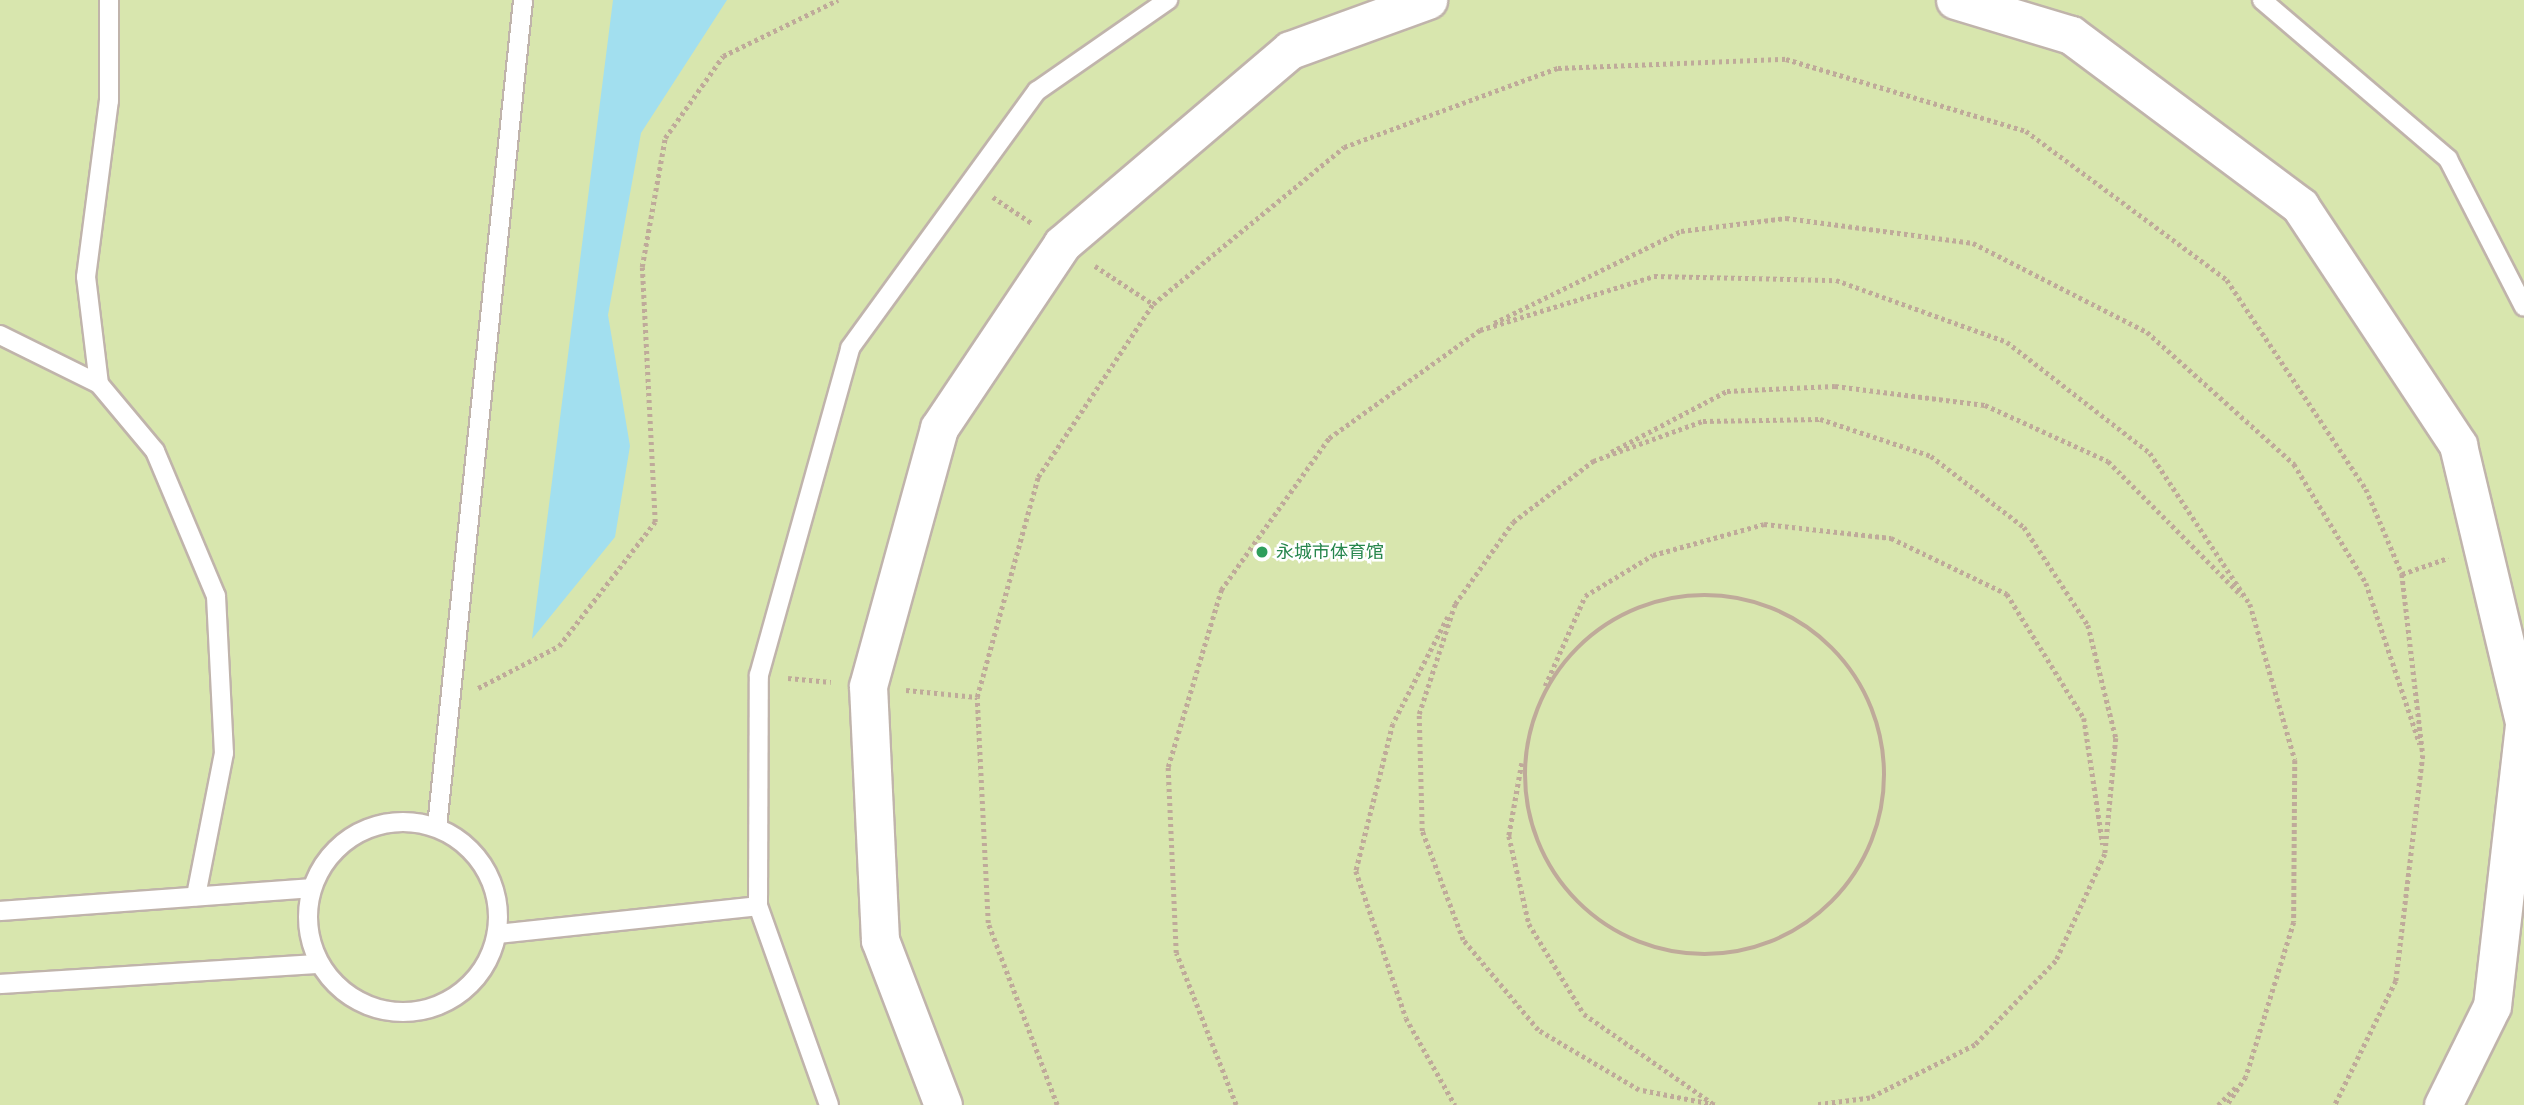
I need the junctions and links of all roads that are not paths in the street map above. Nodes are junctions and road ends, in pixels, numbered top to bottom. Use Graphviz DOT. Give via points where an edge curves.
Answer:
graph roads {
  1 [pos="109,0"];
  2 [pos="523,0"];
  3 [pos="1168,0"];
  4 [pos="1428,0"];
  5 [pos="1955,0"];
  6 [pos="2262,0"];
  7 [pos="2524,307"];
  8 [pos="0,335"];
  9 [pos="99,384"];
  10 [pos="2524,724"];
  11 [pos="437,827"];
  12 [pos="311,888"];
  13 [pos="196,896"];
  14 [pos="758,906"];
  15 [pos="0,911"];
  16 [pos="497,934"];
  17 [pos="319,964"];
  18 [pos="0,984"];
  19 [pos="829,1105"];
  20 [pos="943,1105"];
  21 [pos="2443,1105"];
  1 -- 9 [label="lane" via="109,101 86,278"];
  2 -- 11 [label="lane"];
  3 -- 14 [label="lane" via="1037,92 850,348 759,675"];
  4 -- 20 [label="street" via="1290,50 1062,244 939,428 868,686 880,940"];
  5 -- 10 [label="street" via="2071,35 2301,206 2458,446"];
  6 -- 7 [label="lane" via="2448,159"];
  8 -- 9 [label="lane"];
  9 -- 13 [label="lane" via="155,451 216,596 224,753"];
  10 -- 21 [label="street" via="2492,1006"];
  11 -- 12 [label="lane" via="406,821 376,825 347,838 325,860"];
  11 -- 16 [label="lane" via="466,844 487,869 498,901"];
  12 -- 13 [label="lane"];
  12 -- 17 [label="lane" via="306,914 309,940"];
  13 -- 15 [label="lane"];
  14 -- 16 [label="lane"];
  14 -- 19 [label="lane"];
  16 -- 17 [label="lane" via="486,965 464,990 435,1007 369,1006 341,990"];
  17 -- 18 [label="lane"];
}
